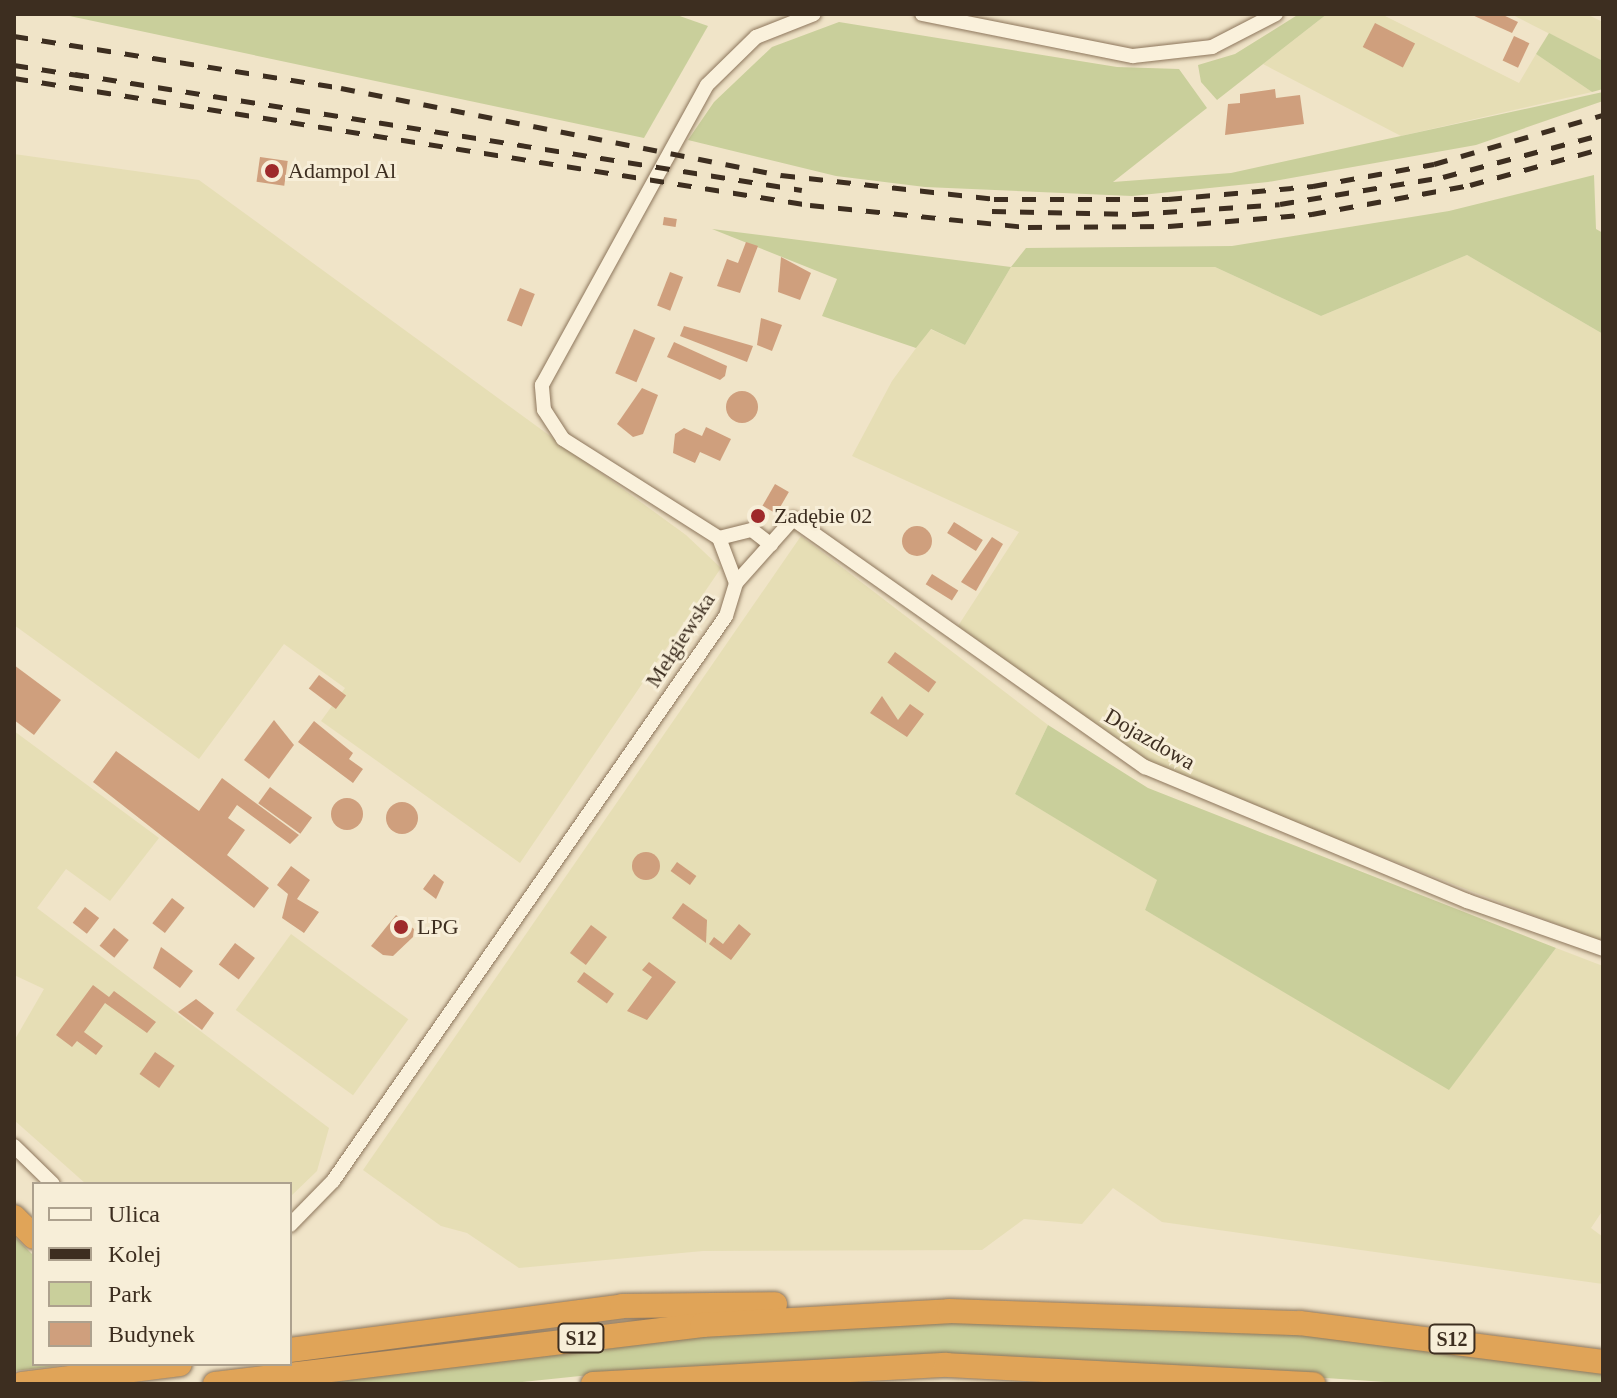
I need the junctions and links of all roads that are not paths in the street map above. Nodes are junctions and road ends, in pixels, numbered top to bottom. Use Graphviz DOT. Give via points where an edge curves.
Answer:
graph roads {
  1 [pos="814,14"];
  2 [pos="922,14"];
  3 [pos="1276,14"];
  4 [pos="719,538"];
  5 [pos="771,545"];
  6 [pos="736,583"];
  7 [pos="1603,949"];
  8 [pos="14,1146"];
  9 [pos="51,1182"];
  10 [pos="14,1217"];
  11 [pos="292,1223"];
  12 [pos="32,1235"];
  13 [pos="949,1311"];
  14 [pos="366,1339"];
  15 [pos="292,1342"];
  16 [pos="292,1350"];
  17 [pos="1603,1362"];
  18 [pos="164,1366"];
  19 [pos="826,1368"];
  20 [pos="22,1384"];
  21 [pos="215,1384"];
  22 [pos="593,1384"];
  23 [pos="748,1384"];
  24 [pos="1314,1384"];
  1 -- 4 [label="street" via="756,37 707,85 542,385 544,410 563,439"];
  2 -- 3 [label="street" via="1133,56 1212,47"];
  4 -- 5 [label="street" via="752,530"];
  4 -- 6 [label="street, Mełgiewska"];
  5 -- 6 [label="street"];
  5 -- 7 [label="street, Dojazdowa" via="793,519 1145,767 1467,901"];
  6 -- 11 [label="street, Mełgiewska" via="726,616 333,1181"];
  8 -- 9 [label="street"];
  10 -- 12 [label="highway"];
  13 -- 14 [label="highway" via="839,1303 622,1306"];
  13 -- 17 [label="highway, S12" via="1300,1323"];
  13 -- 21 [label="highway, S12" via="689,1326"];
  14 -- 15 [label="highway"];
  14 -- 16 [label="highway"];
  18 -- 20 [label="highway"];
  19 -- 22 [label="highway, S12"];
  19 -- 23 [label="highway"];
  19 -- 24 [label="highway, S12" via="1074,1367"];
}
